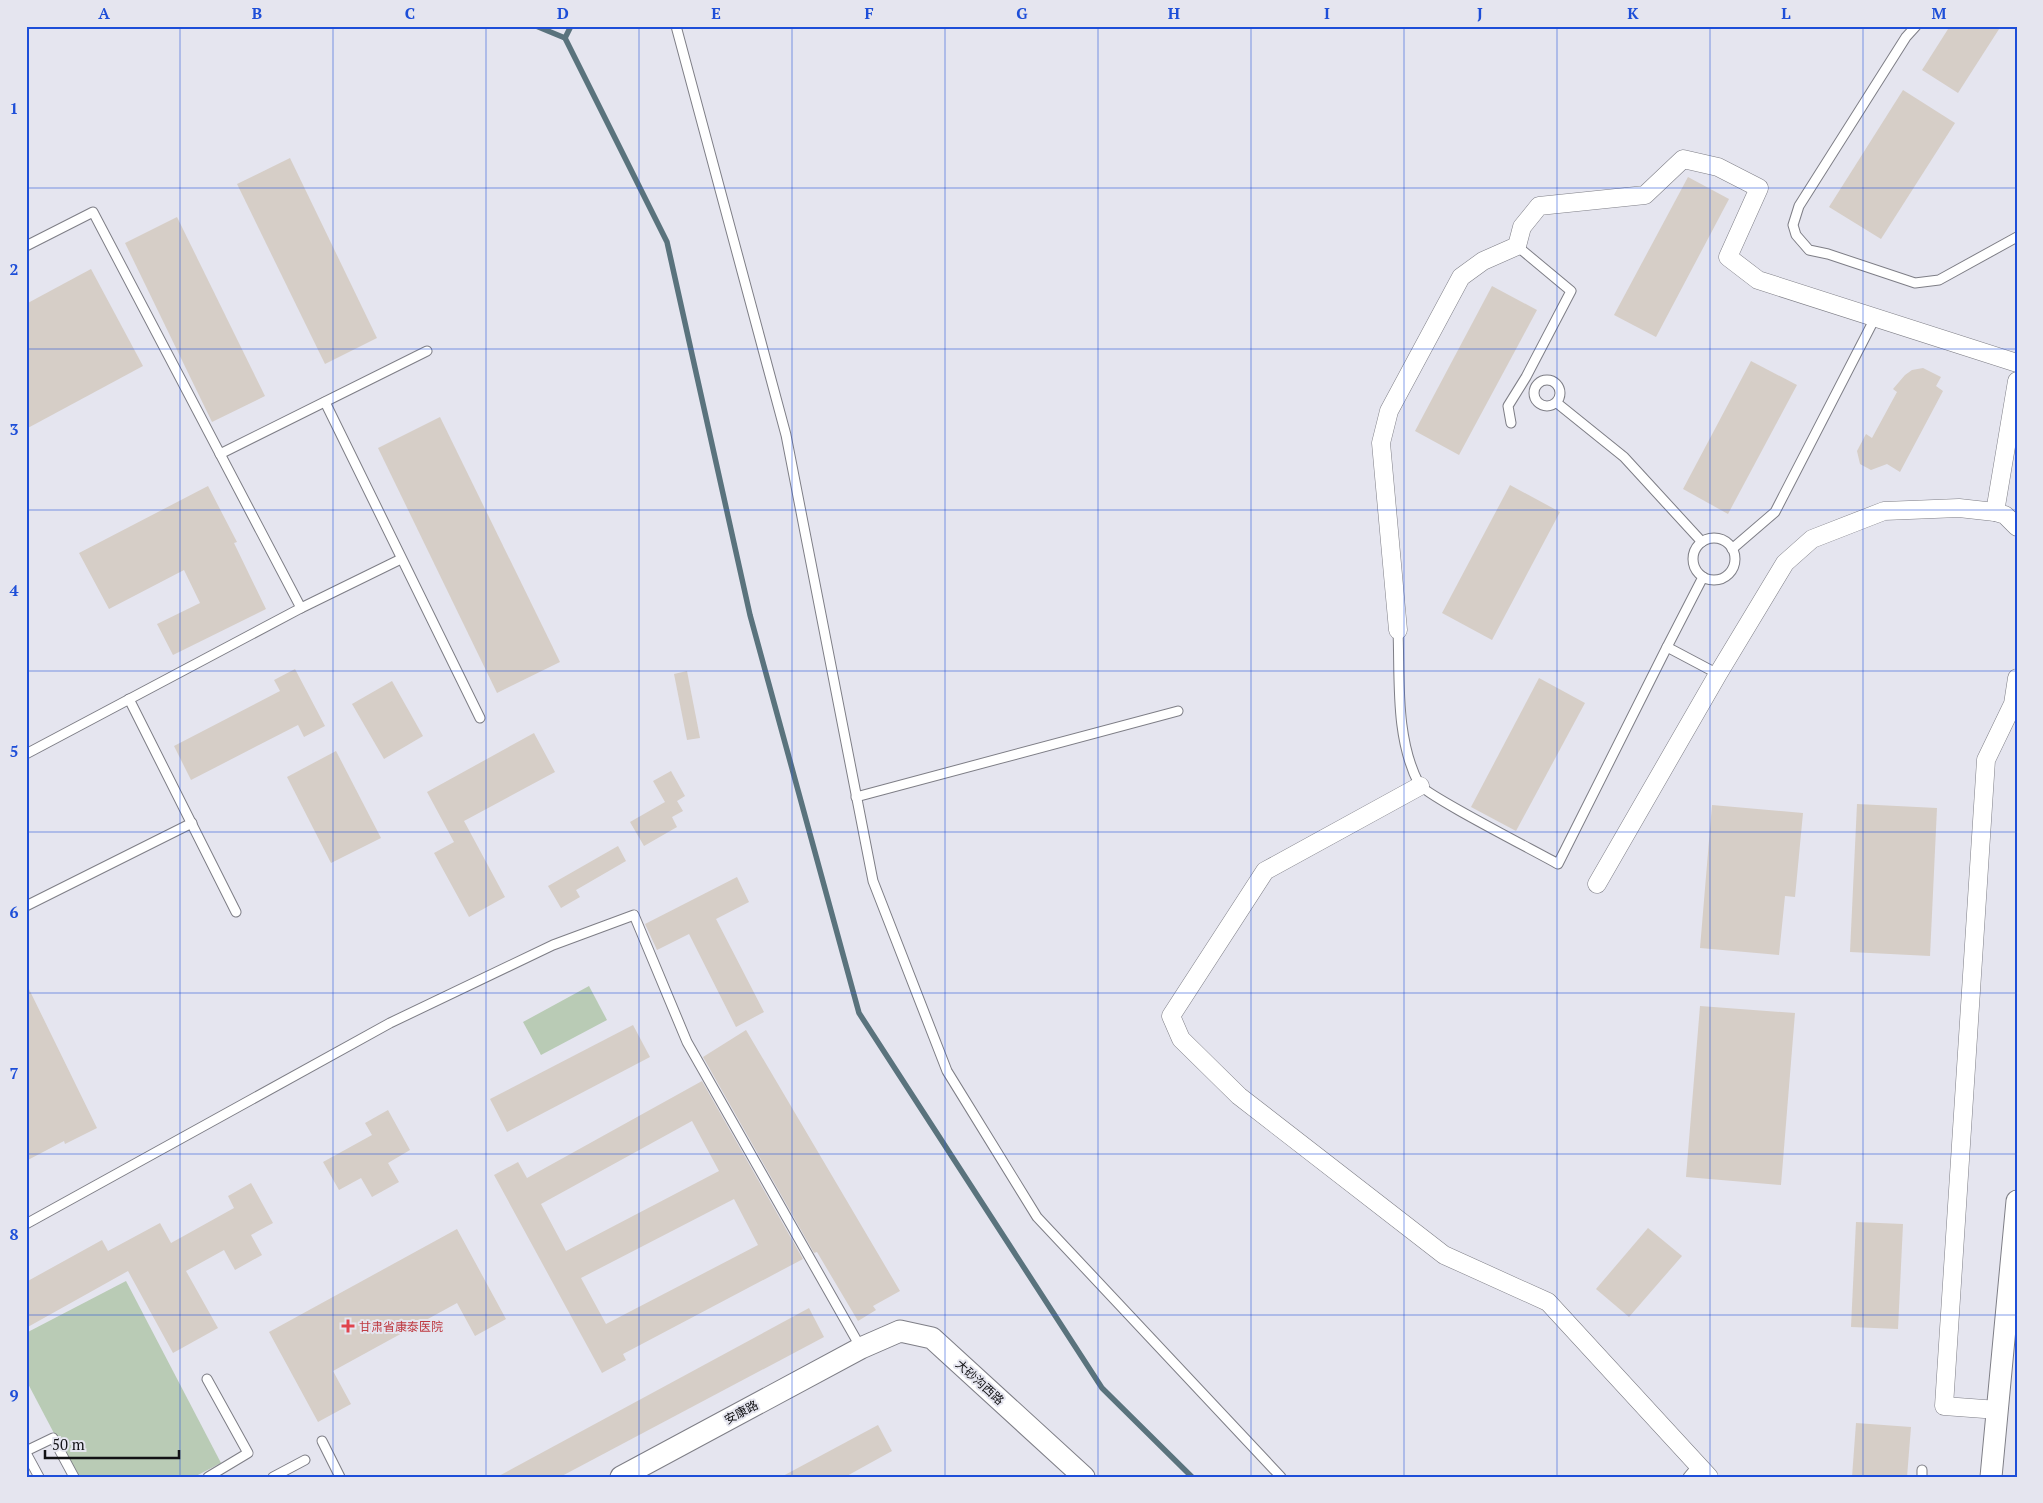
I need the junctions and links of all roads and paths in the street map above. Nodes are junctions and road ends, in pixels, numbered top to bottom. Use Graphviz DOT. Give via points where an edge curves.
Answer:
graph roads {
  1 [pos="676,26"];
  2 [pos="1916,26"];
  3 [pos="2017,237"];
  4 [pos="26,246"];
  5 [pos="1517,246"];
  6 [pos="1875,318"];
  7 [pos="427,351"];
  8 [pos="2017,363"];
  9 [pos="1526,377"];
  10 [pos="2017,380"];
  11 [pos="1537,385"];
  12 [pos="325,402"];
  13 [pos="1556,403"];
  14 [pos="1511,423"];
  15 [pos="220,454"];
  16 [pos="1996,512"];
  17 [pos="2017,527"];
  18 [pos="1702,542"];
  19 [pos="1732,549"];
  20 [pos="402,558"];
  21 [pos="1703,577"];
  22 [pos="301,608"];
  23 [pos="1398,630"];
  24 [pos="1667,647"];
  25 [pos="1718,674"];
  26 [pos="2017,678"];
  27 [pos="129,699"];
  28 [pos="1178,711"];
  29 [pos="480,718"];
  30 [pos="26,754"];
  31 [pos="1420,786"];
  32 [pos="856,797"];
  33 [pos="192,823"];
  34 [pos="1597,884"];
  35 [pos="26,906"];
  36 [pos="236,912"];
  37 [pos="2017,1201"];
  38 [pos="26,1224"];
  39 [pos="861,1348"];
  40 [pos="207,1379"];
  41 [pos="1998,1410"];
  42 [pos="322,1441"];
  43 [pos="26,1452"];
  44 [pos="305,1460"];
  45 [pos="1698,1473"];
  46 [pos="39,1477"];
  47 [pos="74,1477"];
  48 [pos="208,1477"];
  49 [pos="273,1477"];
  50 [pos="340,1477"];
  51 [pos="621,1477"];
  52 [pos="1084,1477"];
  53 [pos="1280,1477"];
  54 [pos="1991,1477"];
  1 -- 32 [label="lane" via="786,436"];
  2 -- 3 [label="lane" via="1799,206 1794,225 1796,235 1809,250 1915,283 1939,280"];
  4 -- 15 [label="lane" via="93,212"];
  5 -- 6 [label="street" via="1522,227 1538,206 1645,194 1683,159 1718,167 1759,188 1728,257 1758,280"];
  5 -- 9 [label="lane" via="1571,291"];
  5 -- 23 [label="street" via="1483,261 1461,277 1389,411 1381,443"];
  6 -- 8 [label="street"];
  6 -- 19 [label="lane" via="1775,512"];
  7 -- 12 [label="lane"];
  9 -- 11 [label="lane"];
  9 -- 14 [label="lane" via="1508,406"];
  10 -- 16 [label="street"];
  11 -- 13 [label="lane" via="1534,394 1540,405 1549,407"];
  11 -- 13 [label="lane" via="1544,380 1556,383 1560,391"];
  12 -- 15 [label="lane"];
  12 -- 20 [label="lane"];
  13 -- 18 [label="lane" via="1624,457"];
  15 -- 22 [label="lane"];
  16 -- 17 [label="street"];
  16 -- 25 [label="street" via="1960,508 1884,511 1812,539 1785,563"];
  18 -- 19 [label="lane" via="1715,538"];
  18 -- 21 [label="lane" via="1693,560"];
  19 -- 21 [label="lane" via="1734,563 1728,574 1716,580"];
  20 -- 22 [label="lane"];
  20 -- 29 [label="lane"];
  21 -- 24 [label="lane"];
  22 -- 27 [label="lane"];
  23 -- 31 [label="lane" via="1403,738"];
  24 -- 25 [label="lane"];
  24 -- 31 [label="lane" via="1558,864"];
  25 -- 34 [label="street"];
  26 -- 41 [label="street" via="2013,704 1986,760 1944,1406"];
  27 -- 30 [label="lane"];
  27 -- 33 [label="lane"];
  28 -- 32 [label="lane"];
  31 -- 45 [label="street" via="1265,871 1171,1016 1181,1039 1239,1096 1444,1255 1548,1302"];
  32 -- 53 [label="lane" via="873,880 947,1071 1037,1217"];
  33 -- 35 [label="lane"];
  33 -- 36 [label="lane"];
  37 -- 41 [label="street"];
  38 -- 39 [label="lane" via="390,1023 552,945 634,915 687,1042"];
  39 -- 51 [label="street, 安康路"];
  39 -- 52 [label="street, 大砂沟西路" via="900,1331 932,1338"];
  40 -- 48 [label="lane" via="248,1453"];
  41 -- 54 [label="street"];
  42 -- 50 [label="lane"];
  43 -- 46 [label="lane"];
  43 -- 47 [label="lane" via="53,1438"];
  44 -- 49 [label="lane"];
}
